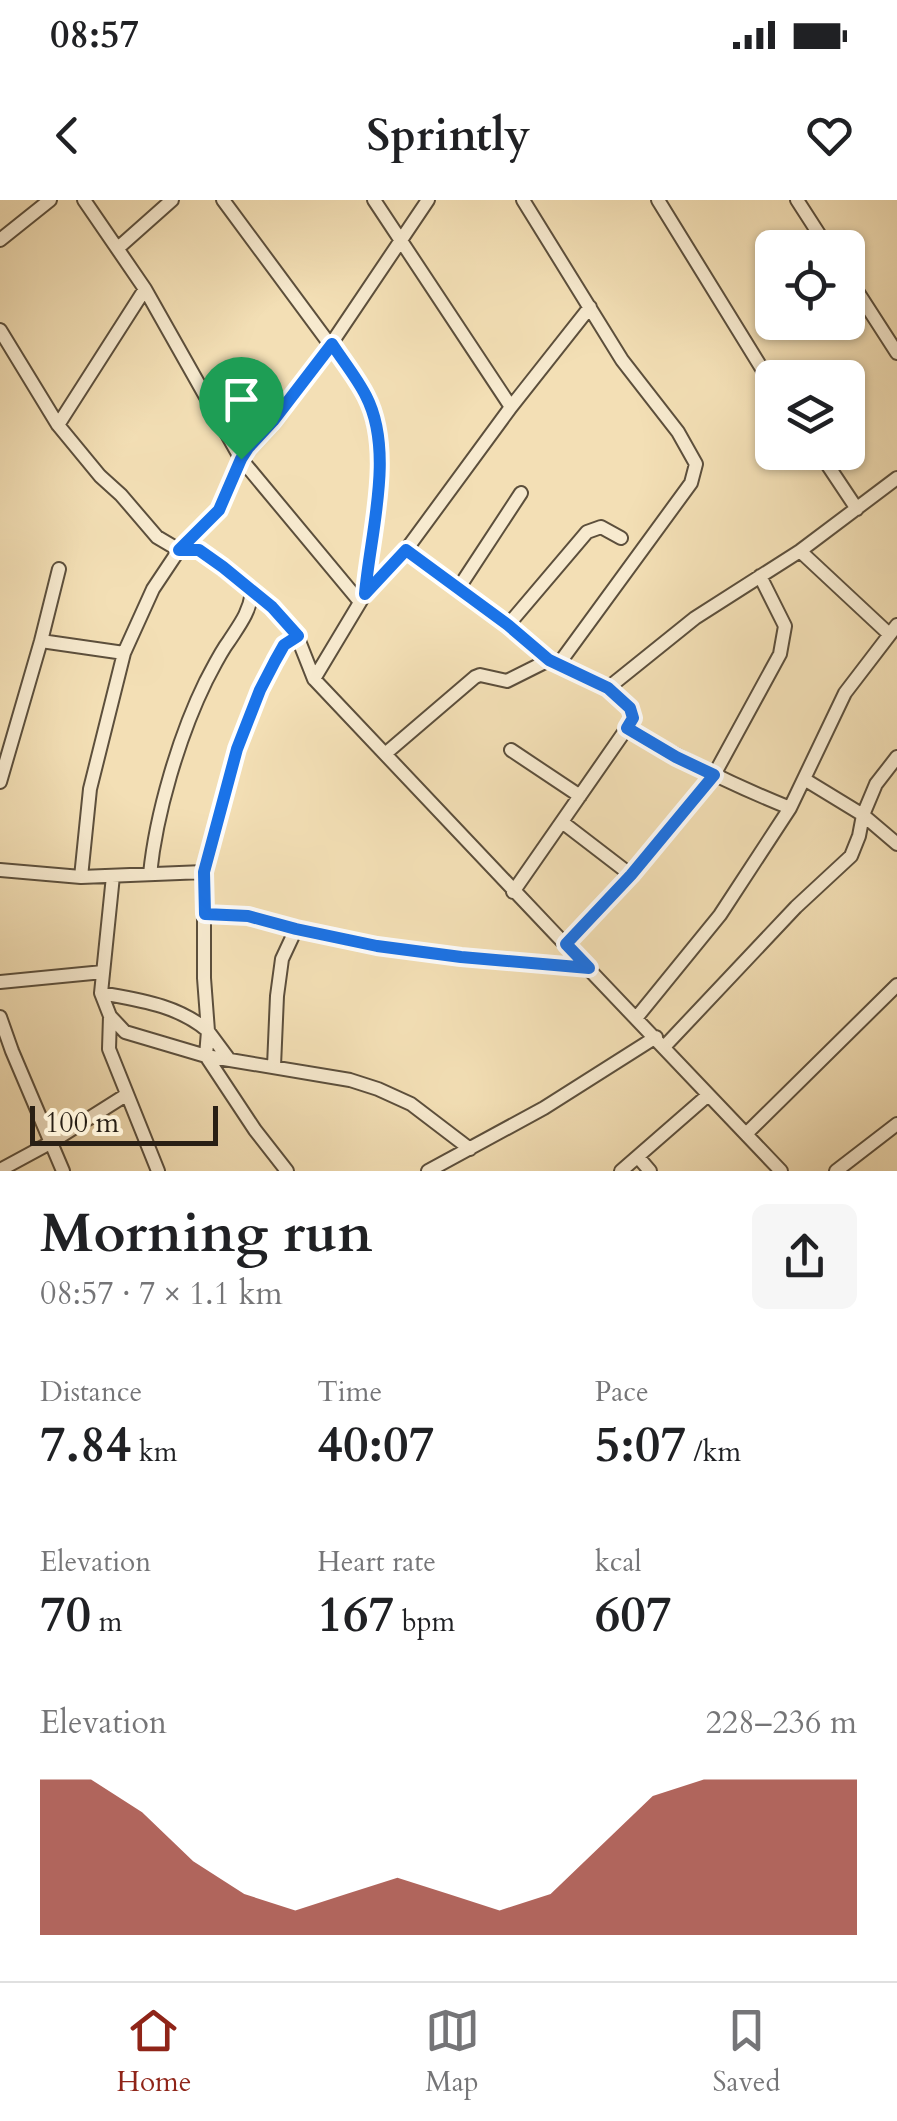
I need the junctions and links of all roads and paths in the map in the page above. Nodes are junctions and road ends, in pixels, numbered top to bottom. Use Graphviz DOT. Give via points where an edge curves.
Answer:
graph roads {
  1 [pos="50,200"];
  2 [pos="84,200"];
  3 [pos="172,200"];
  4 [pos="222,200"];
  5 [pos="374,200"];
  6 [pos="428,200"];
  7 [pos="523,200"];
  8 [pos="658,200"];
  9 [pos="797,200"];
  10 [pos="816,230"];
  11 [pos="0,240"];
  12 [pos="401,243"];
  13 [pos="118,248"];
  14 [pos="146,288"];
  15 [pos="865,303"];
  16 [pos="590,306"];
  17 [pos="0,330"];
  18 [pos="332,344"];
  19 [pos="897,353"];
  20 [pos="757,360"];
  21 [pos="510,407"];
  22 [pos="58,425"];
  23 [pos="241,459"];
  24 [pos="831,470"];
  25 [pos="895,485"];
  26 [pos="520,494"];
  27 [pos="858,509"];
  28 [pos="620,538"];
  29 [pos="179,550"];
  30 [pos="406,550"];
  31 [pos="800,551"];
  32 [pos="59,569"];
  33 [pos="760,576"];
  34 [pos="458,589"];
  35 [pos="252,593"];
  36 [pos="362,598"];
  37 [pos="508,625"];
  38 [pos="893,629"];
  39 [pos="298,636"];
  40 [pos="42,641"];
  41 [pos="124,653"];
  42 [pos="554,662"];
  43 [pos="314,678"];
  44 [pos="608,688"];
  45 [pos="627,728"];
  46 [pos="6,732"];
  47 [pos="511,750"];
  48 [pos="385,754"];
  49 [pos="897,756"];
  50 [pos="714,775"];
  51 [pos="804,779"];
  52 [pos="0,782"];
  53 [pos="580,796"];
  54 [pos="790,808"];
  55 [pos="863,816"];
  56 [pos="562,822"];
  57 [pos="897,844"];
  58 [pos="0,870"];
  59 [pos="204,872"];
  60 [pos="150,874"];
  61 [pos="631,875"];
  62 [pos="113,876"];
  63 [pos="80,877"];
  64 [pos="513,892"];
  65 [pos="205,914"];
  66 [pos="296,929"];
  67 [pos="566,944"];
  68 [pos="589,968"];
  69 [pos="103,972"];
  70 [pos="0,982"];
  71 [pos="897,985"];
  72 [pos="101,992"];
  73 [pos="110,1016"];
  74 [pos="0,1017"];
  75 [pos="636,1018"];
  76 [pos="208,1032"];
  77 [pos="660,1042"];
  78 [pos="6,1055"];
  79 [pos="206,1056"];
  80 [pos="228,1058"];
  81 [pos="274,1066"];
  82 [pos="126,1095"];
  83 [pos="707,1096"];
  84 [pos="897,1124"];
  85 [pos="746,1134"];
  86 [pos="50,1143"];
  87 [pos="470,1149"];
  88 [pos="638,1158"];
  89 [pos="0,1170"];
  90 [pos="63,1171"];
  91 [pos="158,1171"];
  92 [pos="288,1171"];
  93 [pos="428,1171"];
  94 [pos="621,1171"];
  95 [pos="650,1171"];
  96 [pos="781,1171"];
  97 [pos="836,1171"];
  1 -- 11 [label="street"];
  2 -- 13 [label="street"];
  3 -- 13 [label="street"];
  4 -- 18 [label="street"];
  5 -- 12 [label="street"];
  6 -- 12 [label="street"];
  7 -- 16 [label="street"];
  8 -- 20 [label="street"];
  9 -- 10 [label="street"];
  12 -- 18 [label="street"];
  12 -- 21 [label="street"];
  13 -- 14 [label="street"];
  14 -- 22 [label="street"];
  14 -- 23 [label="street"];
  15 -- 19 [label="street"];
  16 -- 21 [label="street"];
  16 -- 42 [label="street" via="696,464 691,483"];
  17 -- 22 [label="street"];
  18 -- 23 [label="street"];
  18 -- 36 [label="street" via="368,398 379,442"];
  21 -- 30 [label="street"];
  22 -- 29 [label="street" via="158,538"];
  23 -- 29 [label="street" via="219,510"];
  23 -- 36 [label="street"];
  24 -- 27 [label="street"];
  25 -- 27 [label="street"];
  26 -- 34 [label="street"];
  27 -- 31 [label="street"];
  28 -- 37 [label="street" via="602,528 586,532"];
  29 -- 35 [label="street" via="199,550"];
  29 -- 41 [label="street"];
  30 -- 34 [label="street"];
  30 -- 36 [label="street"];
  31 -- 33 [label="street"];
  31 -- 38 [label="street"];
  32 -- 40 [label="street"];
  33 -- 44 [label="street"];
  33 -- 50 [label="street" via="785,626 784,640"];
  34 -- 37 [label="street"];
  35 -- 39 [label="street"];
  35 -- 60 [label="street" via="182,744"];
  36 -- 43 [label="street"];
  37 -- 42 [label="street"];
  38 -- 51 [label="street" via="845,693"];
  39 -- 43 [label="street"];
  39 -- 59 [label="street" via="284,645 260,690"];
  40 -- 41 [label="street"];
  40 -- 46 [label="street"];
  41 -- 63 [label="street" via="90,789"];
  42 -- 44 [label="street"];
  42 -- 48 [label="street" via="506,681 475,677"];
  43 -- 48 [label="street"];
  44 -- 45 [label="street" via="632,712"];
  45 -- 50 [label="street"];
  45 -- 53 [label="street"];
  46 -- 52 [label="street"];
  47 -- 53 [label="street"];
  48 -- 64 [label="street"];
  49 -- 55 [label="street"];
  50 -- 54 [label="street"];
  50 -- 61 [label="street"];
  51 -- 54 [label="street"];
  51 -- 55 [label="street"];
  53 -- 56 [label="street"];
  54 -- 75 [label="street" via="720,915"];
  55 -- 57 [label="street"];
  55 -- 77 [label="street" via="852,856"];
  56 -- 61 [label="street"];
  56 -- 64 [label="street"];
  58 -- 63 [label="street"];
  59 -- 60 [label="street"];
  59 -- 65 [label="street"];
  60 -- 62 [label="street"];
  61 -- 67 [label="street"];
  62 -- 63 [label="street"];
  62 -- 69 [label="street"];
  64 -- 67 [label="street"];
  65 -- 66 [label="street" via="248,916"];
  65 -- 76 [label="street"];
  66 -- 68 [label="street" via="377,946"];
  66 -- 81 [label="street" via="282,960"];
  67 -- 68 [label="street"];
  68 -- 75 [label="street"];
  69 -- 70 [label="street"];
  69 -- 72 [label="street"];
  71 -- 85 [label="street"];
  72 -- 73 [label="street"];
  72 -- 76 [label="street" via="186,1014"];
  73 -- 79 [label="street" via="125,1032"];
  73 -- 82 [label="street" via="109,1049"];
  74 -- 78 [label="street"];
  75 -- 77 [label="street"];
  76 -- 79 [label="street"];
  76 -- 80 [label="street"];
  77 -- 83 [label="street"];
  77 -- 87 [label="street"];
  78 -- 86 [label="street"];
  79 -- 80 [label="street"];
  79 -- 92 [label="street"];
  80 -- 81 [label="street"];
  81 -- 87 [label="street" via="378,1089 412,1104"];
  82 -- 86 [label="street"];
  82 -- 91 [label="street"];
  83 -- 85 [label="street"];
  83 -- 88 [label="street"];
  84 -- 97 [label="street"];
  85 -- 96 [label="street"];
  86 -- 89 [label="street"];
  86 -- 90 [label="street"];
  87 -- 93 [label="street"];
  88 -- 94 [label="street"];
  88 -- 95 [label="street"];
}
